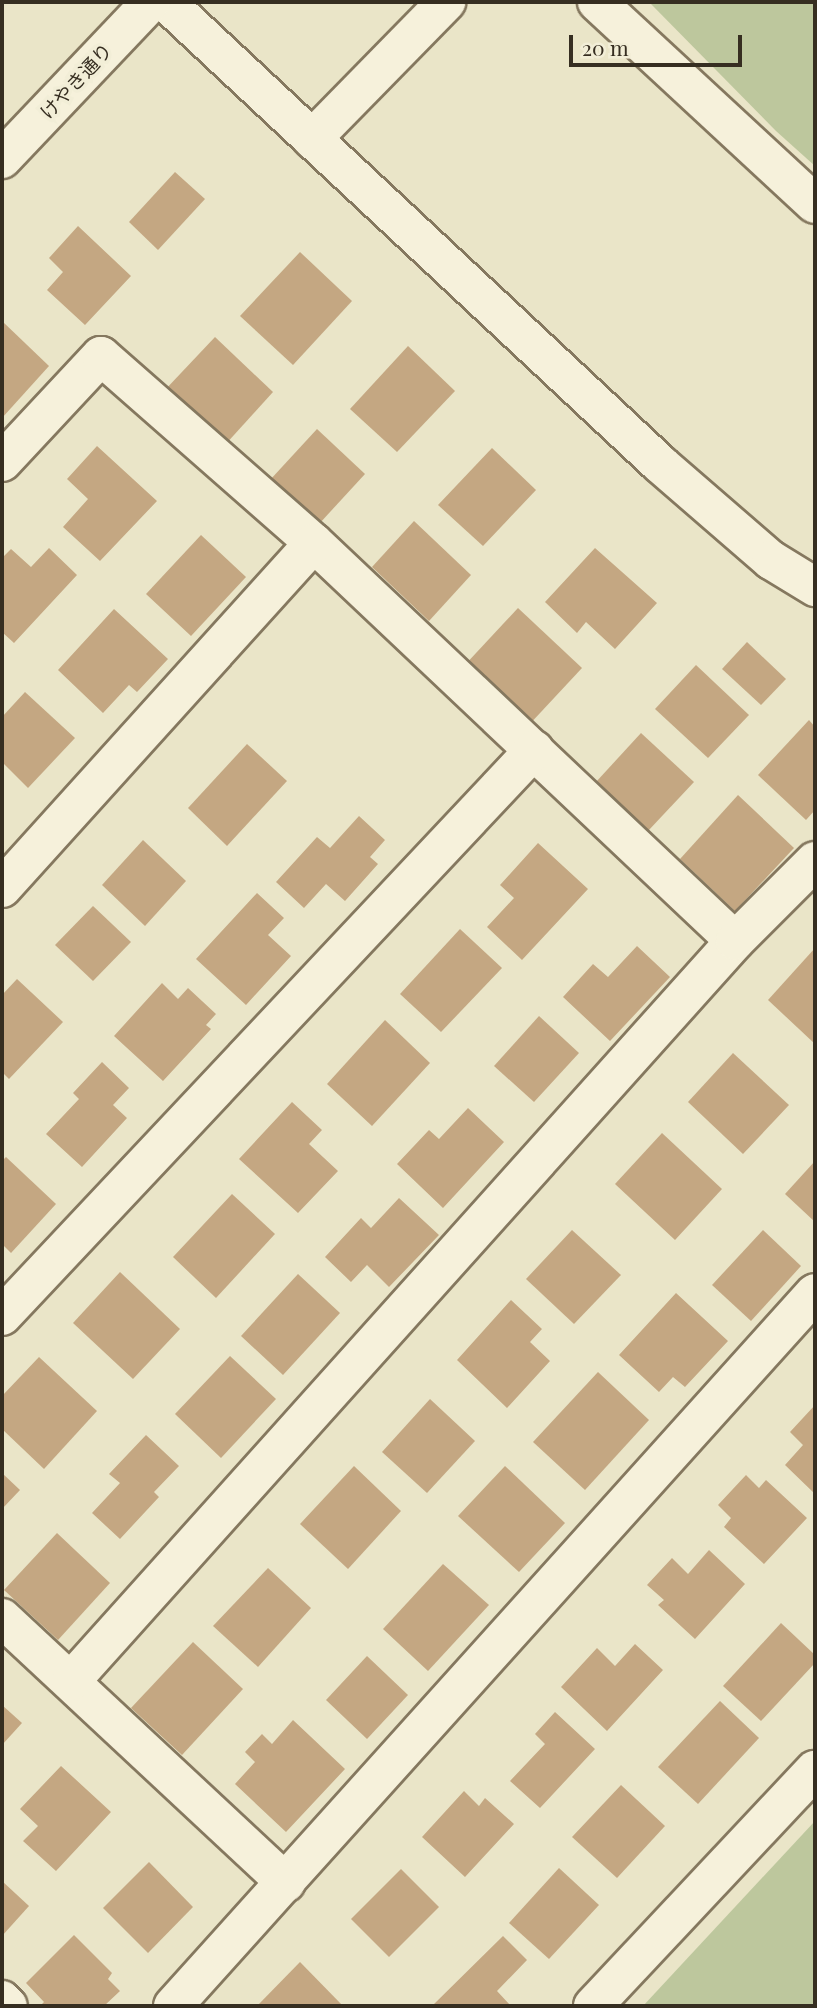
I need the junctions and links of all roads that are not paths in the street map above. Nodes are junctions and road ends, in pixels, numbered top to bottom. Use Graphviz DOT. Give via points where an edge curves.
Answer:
graph roads {
  1 [pos="151,2"];
  2 [pos="166,2"];
  3 [pos="446,2"];
  4 [pos="597,2"];
  5 [pos="312,139"];
  6 [pos="2,159"];
  7 [pos="815,204"];
  8 [pos="2,462"];
  9 [pos="314,543"];
  10 [pos="815,587"];
  11 [pos="534,750"];
  12 [pos="815,861"];
  13 [pos="2,888"];
  14 [pos="735,942"];
  15 [pos="815,1293"];
  16 [pos="2,1316"];
  17 [pos="2,1618"];
  18 [pos="71,1681"];
  19 [pos="815,1770"];
  20 [pos="286,1883"];
  21 [pos="2,2000"];
  22 [pos="8,2006"];
  23 [pos="173,2006"];
  24 [pos="593,2006"];
  1 -- 6 [label="street, けやき通り"];
  2 -- 5 [label="street"];
  3 -- 5 [label="street"];
  4 -- 7 [label="street"];
  5 -- 10 [label="street" via="660,464 772,560"];
  8 -- 9 [label="street" via="101,356"];
  9 -- 11 [label="street"];
  9 -- 13 [label="street"];
  11 -- 14 [label="street"];
  11 -- 16 [label="street"];
  12 -- 14 [label="street"];
  14 -- 18 [label="street"];
  15 -- 20 [label="street"];
  17 -- 18 [label="street"];
  18 -- 20 [label="street"];
  19 -- 24 [label="street"];
  20 -- 23 [label="street"];
  21 -- 22 [label="street"];
}
